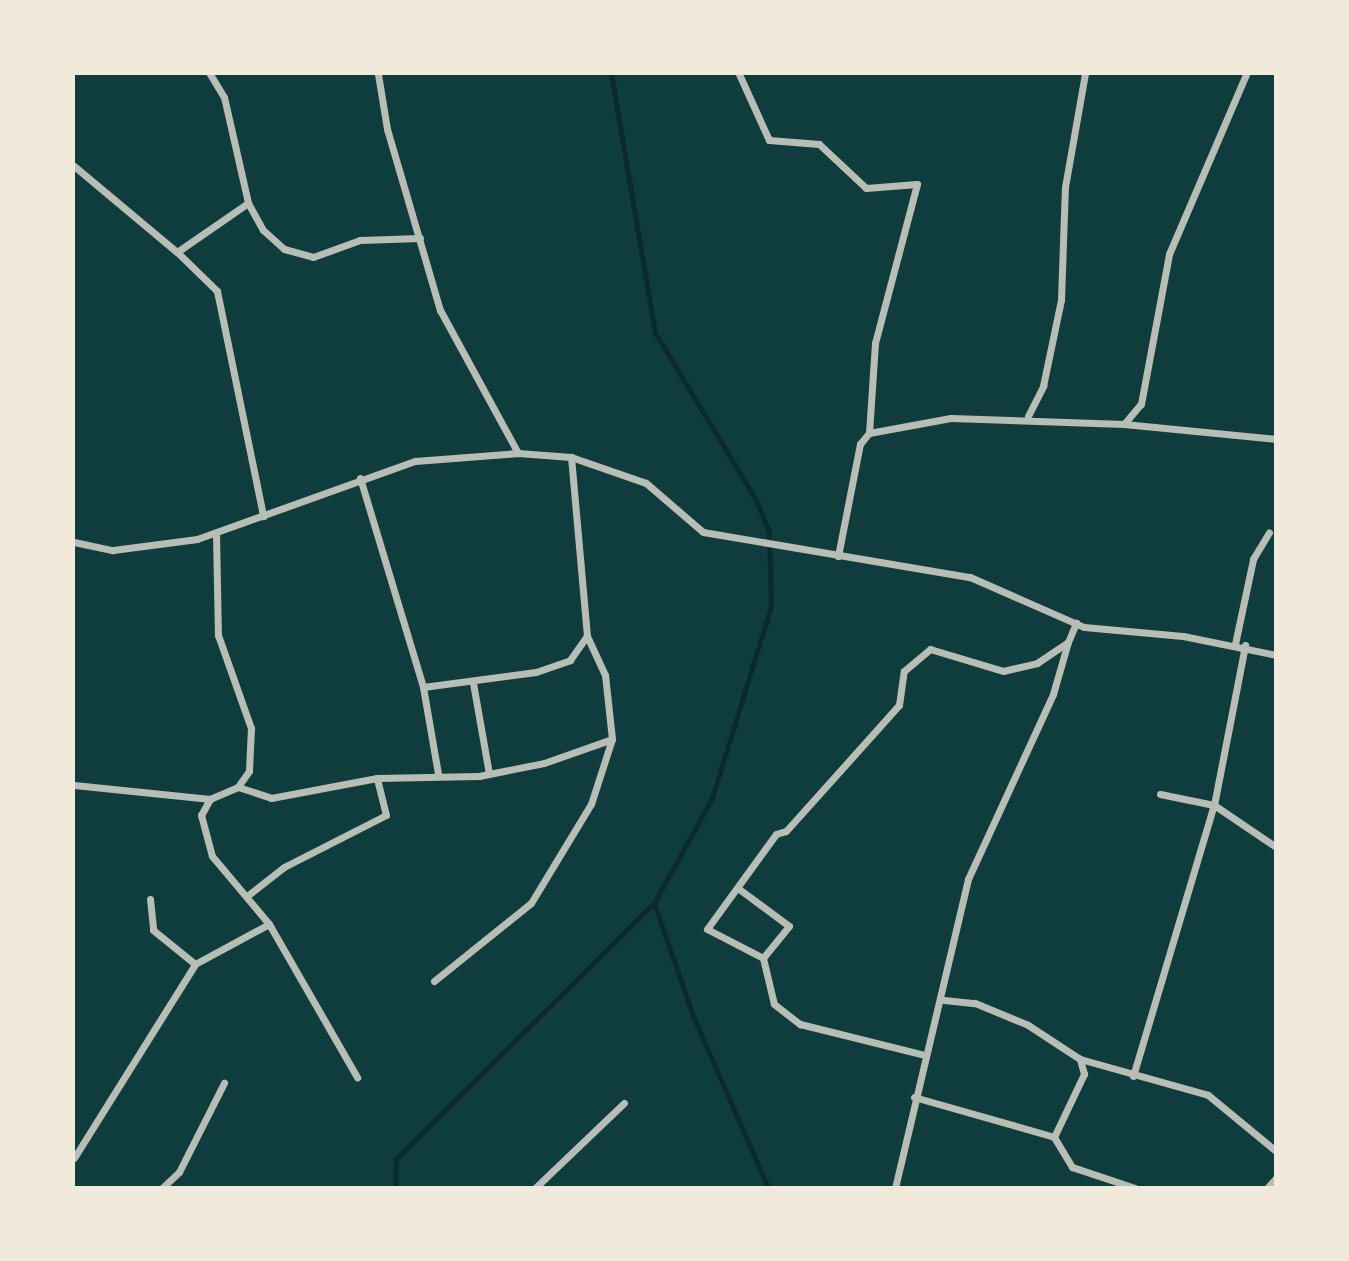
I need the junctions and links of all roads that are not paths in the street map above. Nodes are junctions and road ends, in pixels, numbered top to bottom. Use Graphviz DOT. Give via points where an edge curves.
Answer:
graph roads {
  1 [pos="210,74"];
  2 [pos="378,74"];
  3 [pos="739,74"];
  4 [pos="1085,74"];
  5 [pos="1246,74"];
  6 [pos="74,166"];
  7 [pos="248,203"];
  8 [pos="420,238"];
  9 [pos="177,252"];
  10 [pos="1028,416"];
  11 [pos="1124,424"];
  12 [pos="869,433"];
  13 [pos="1276,439"];
  14 [pos="518,453"];
  15 [pos="571,457"];
  16 [pos="360,478"];
  17 [pos="263,516"];
  18 [pos="1269,532"];
  19 [pos="216,533"];
  20 [pos="74,542"];
  21 [pos="838,556"];
  22 [pos="1076,623"];
  23 [pos="587,636"];
  24 [pos="1068,642"];
  25 [pos="1235,643"];
  26 [pos="1245,645"];
  27 [pos="1276,655"];
  28 [pos="474,683"];
  29 [pos="423,687"];
  30 [pos="612,739"];
  31 [pos="438,774"];
  32 [pos="489,774"];
  33 [pos="377,778"];
  34 [pos="74,785"];
  35 [pos="238,787"];
  36 [pos="1160,794"];
  37 [pos="210,799"];
  38 [pos="1214,805"];
  39 [pos="1276,847"];
  40 [pos="738,889"];
  41 [pos="247,896"];
  42 [pos="150,899"];
  43 [pos="269,925"];
  44 [pos="763,958"];
  45 [pos="195,964"];
  46 [pos="434,981"];
  47 [pos="944,1000"];
  48 [pos="924,1055"];
  49 [pos="1080,1059"];
  50 [pos="1133,1076"];
  51 [pos="357,1077"];
  52 [pos="224,1083"];
  53 [pos="914,1097"];
  54 [pos="624,1103"];
  55 [pos="1054,1137"];
  56 [pos="1276,1151"];
  57 [pos="74,1158"];
  58 [pos="1276,1178"];
  59 [pos="162,1188"];
  60 [pos="535,1188"];
  61 [pos="895,1188"];
  62 [pos="1135,1188"];
  63 [pos="1267,1188"];
  1 -- 7 [label="street" via="224,97"];
  2 -- 8 [label="street"];
  3 -- 12 [label="street" via="753,116 769,140 819,144 866,188 917,184 875,343"];
  4 -- 10 [label="street" via="1065,187 1061,300 1043,386"];
  5 -- 11 [label="street" via="1170,254 1140,404"];
  6 -- 9 [label="street"];
  7 -- 8 [label="street" via="263,230 284,249 313,257 360,240"];
  7 -- 9 [label="street"];
  8 -- 14 [label="street" via="440,310"];
  9 -- 17 [label="street" via="218,291"];
  10 -- 11 [label="street"];
  10 -- 12 [label="street" via="916,420"];
  11 -- 13 [label="street"];
  12 -- 21 [label="street" via="860,444"];
  14 -- 15 [label="street"];
  14 -- 16 [label="street" via="415,461"];
  15 -- 21 [label="street" via="646,483 703,532"];
  15 -- 23 [label="street"];
  16 -- 17 [label="street"];
  16 -- 29 [label="street"];
  17 -- 19 [label="street"];
  18 -- 25 [label="street" via="1253,559"];
  19 -- 20 [label="street" via="113,550"];
  19 -- 35 [label="street" via="218,635 251,728 248,771"];
  21 -- 22 [label="street" via="970,577"];
  22 -- 24 [label="street"];
  22 -- 25 [label="street"];
  23 -- 28 [label="street" via="570,660"];
  23 -- 30 [label="street" via="605,675"];
  24 -- 40 [label="street" via="1037,663 1003,671 930,649 904,671 899,705 786,831 776,834"];
  24 -- 47 [label="street" via="1053,694 968,879 942,967"];
  25 -- 26 [label="street"];
  26 -- 27 [label="street"];
  26 -- 38 [label="street"];
  28 -- 29 [label="street"];
  28 -- 32 [label="street"];
  29 -- 31 [label="street"];
  30 -- 32 [label="street"];
  30 -- 46 [label="street" via="591,804 531,903"];
  31 -- 32 [label="street"];
  31 -- 33 [label="street"];
  33 -- 35 [label="street" via="271,798"];
  33 -- 41 [label="street" via="386,815 284,867"];
  34 -- 37 [label="street"];
  35 -- 37 [label="street"];
  36 -- 38 [label="street"];
  37 -- 41 [label="street" via="201,815 212,856"];
  38 -- 39 [label="street"];
  38 -- 50 [label="street"];
  40 -- 44 [label="street" via="789,926"];
  40 -- 44 [label="street" via="707,929"];
  41 -- 43 [label="street"];
  42 -- 45 [label="street" via="153,930"];
  43 -- 45 [label="street"];
  43 -- 51 [label="street"];
  44 -- 48 [label="street" via="774,1004 800,1024"];
  45 -- 57 [label="street"];
  47 -- 48 [label="street"];
  47 -- 49 [label="street" via="975,1003 1027,1025"];
  48 -- 53 [label="street"];
  49 -- 50 [label="street"];
  49 -- 55 [label="street" via="1084,1074"];
  50 -- 56 [label="street" via="1208,1095"];
  52 -- 59 [label="street" via="179,1172"];
  53 -- 55 [label="street"];
  53 -- 61 [label="street"];
  54 -- 60 [label="street"];
  55 -- 62 [label="street" via="1072,1167"];
  58 -- 63 [label="street"];
}
